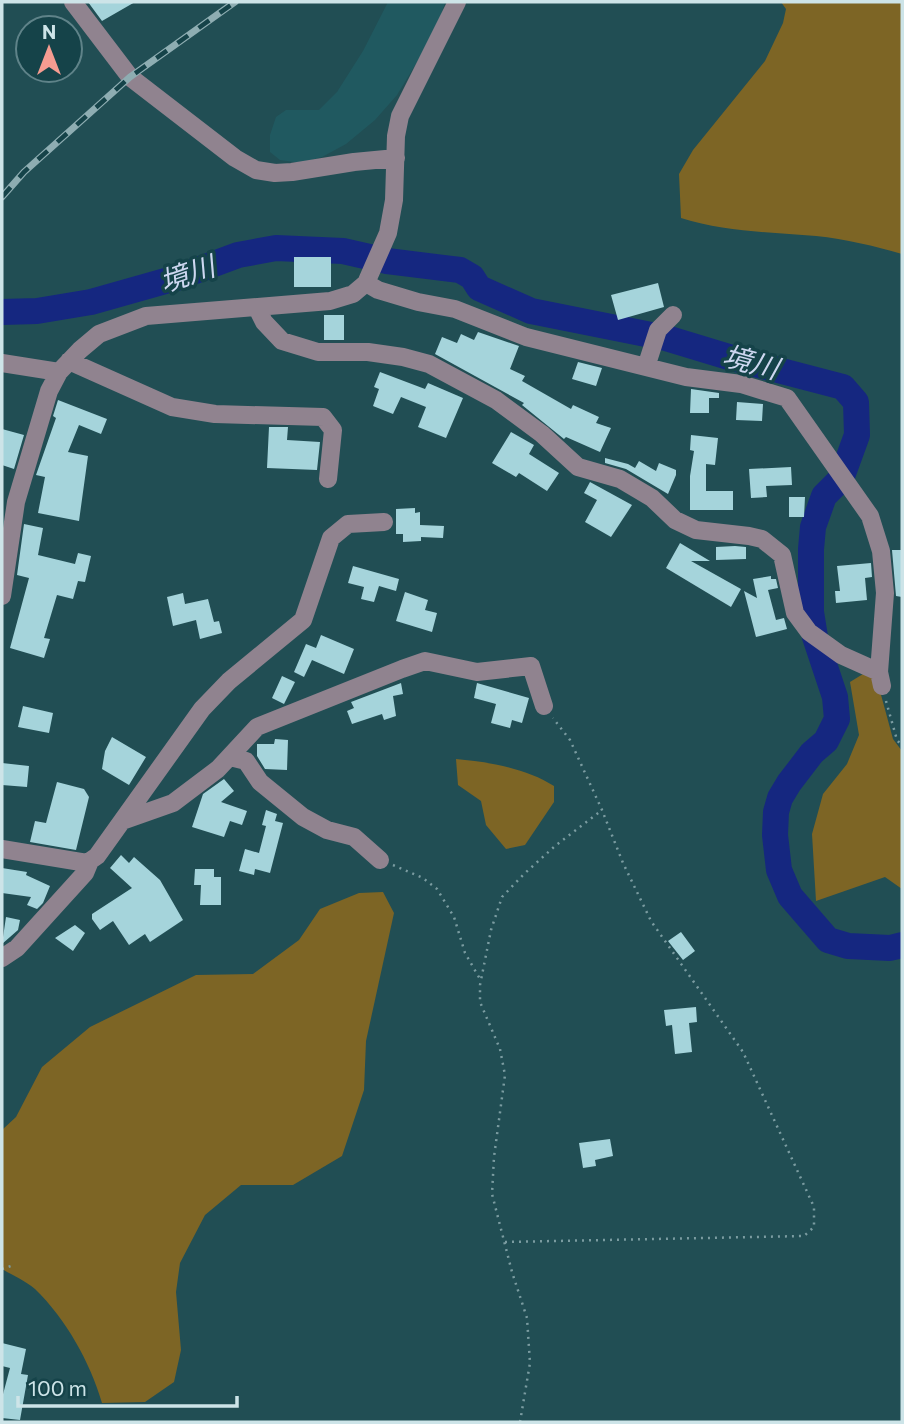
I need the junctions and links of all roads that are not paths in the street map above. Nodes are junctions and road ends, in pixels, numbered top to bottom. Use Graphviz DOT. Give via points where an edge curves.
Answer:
graph roads {
  1 [pos="73,2"];
  2 [pos="457,2"];
  3 [pos="396,158"];
  4 [pos="366,283"];
  5 [pos="257,308"];
  6 [pos="673,315"];
  7 [pos="2,363"];
  8 [pos="64,366"];
  9 [pos="646,367"];
  10 [pos="328,480"];
  11 [pos="384,522"];
  12 [pos="2,596"];
  13 [pos="544,706"];
  14 [pos="230,757"];
  15 [pos="122,821"];
  16 [pos="2,849"];
  17 [pos="380,860"];
  18 [pos="90,861"];
  19 [pos="2,958"];
  1 -- 3 [label="street" via="130,77 256,170 292,172"];
  2 -- 3 [label="street" via="400,116"];
  3 -- 4 [label="street" via="388,233"];
  4 -- 5 [label="street" via="353,294 330,301"];
  4 -- 9 [label="street" via="418,302 455,309 526,337"];
  5 -- 8 [label="street" via="146,316 99,334"];
  5 -- 9 [label="street" via="282,341 318,352 368,352 429,364 496,400 578,467 620,479 652,498 675,520 696,530 762,539 782,555 795,613 809,632 881,679 885,593 881,551 870,516 787,398 741,384"];
  6 -- 9 [label="street" via="656,336"];
  7 -- 8 [label="street"];
  8 -- 10 [label="street" via="172,407 215,414 323,417 333,430"];
  8 -- 12 [label="street" via="49,391 16,502"];
  11 -- 15 [label="street" via="348,524 331,538 303,621 202,709"];
  13 -- 14 [label="street" via="531,666 477,672 425,661 257,727"];
  14 -- 15 [label="street" via="173,803"];
  14 -- 17 [label="street" via="246,761 260,782 303,817 354,837"];
  15 -- 18 [label="street"];
  16 -- 18 [label="street"];
  18 -- 19 [label="street" via="85,873 17,948"];
}
